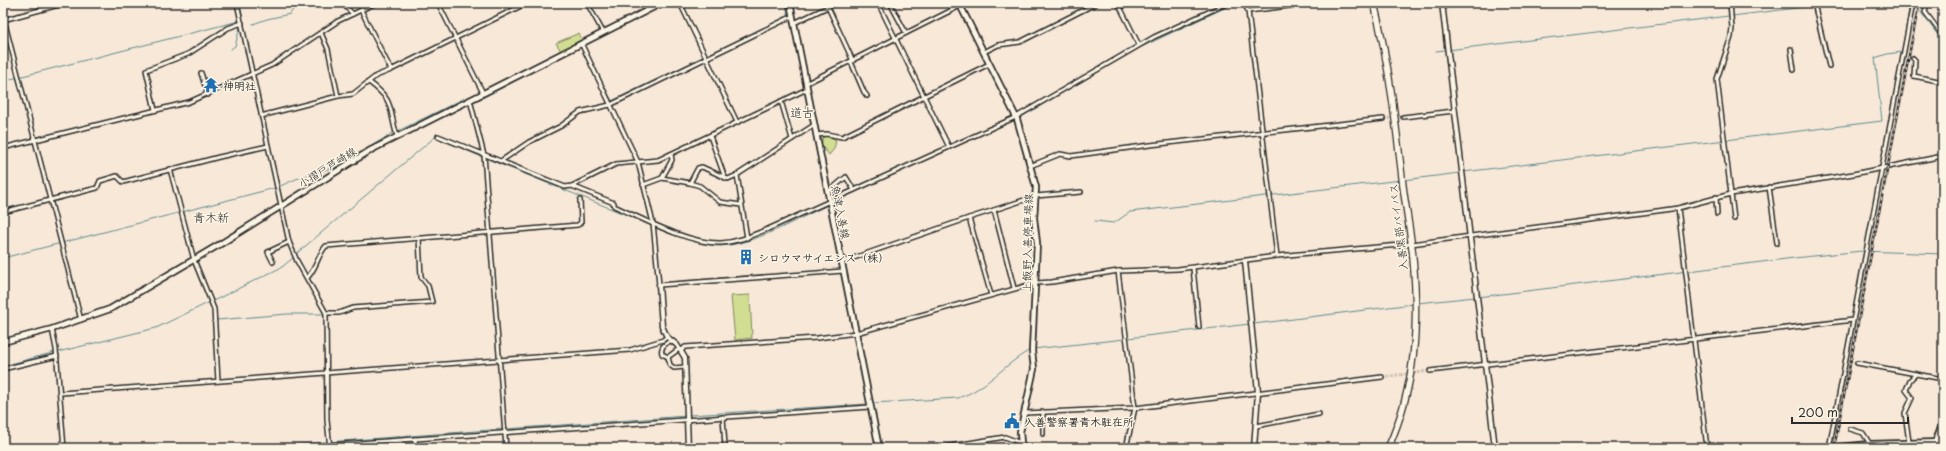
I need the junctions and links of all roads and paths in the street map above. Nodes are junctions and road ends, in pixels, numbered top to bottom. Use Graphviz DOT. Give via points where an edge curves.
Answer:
graph roads {
  1 [pos="66,3"];
  2 [pos="237,3"];
  3 [pos="342,3"];
  4 [pos="376,3"];
  5 [pos="438,3"];
  6 [pos="527,3"];
  7 [pos="587,3"];
  8 [pos="662,3"];
  9 [pos="680,3"];
  10 [pos="790,3"];
  11 [pos="836,3"];
  12 [pos="878,3"];
  13 [pos="890,3"];
  14 [pos="1097,3"];
  15 [pos="1118,3"];
  16 [pos="1228,3"];
  17 [pos="1244,3"];
  18 [pos="1312,3"];
  19 [pos="1374,3"];
  20 [pos="1442,3"];
  21 [pos="1730,3"];
  22 [pos="1814,3"];
  23 [pos="1913,3"];
  24 [pos="1927,3"];
  25 [pos="960,5"];
  26 [pos="828,7"];
  27 [pos="361,10"];
  28 [pos="1248,11"];
  29 [pos="353,14"];
  30 [pos="793,16"];
  31 [pos="3,19"];
  32 [pos="242,23"];
  33 [pos="794,23"];
  34 [pos="603,32"];
  35 [pos="320,33"];
  36 [pos="906,33"];
  37 [pos="1943,36"];
  38 [pos="456,37"];
  39 [pos="895,38"];
  40 [pos="581,43"];
  41 [pos="1139,45"];
  42 [pos="1791,49"];
  43 [pos="984,52"];
  44 [pos="706,58"];
  45 [pos="1913,58"];
  46 [pos="852,61"];
  47 [pos="989,64"];
  48 [pos="1829,66"];
  49 [pos="391,70"];
  50 [pos="1794,70"];
  51 [pos="201,73"];
  52 [pos="252,75"];
  53 [pos="369,82"];
  54 [pos="1943,82"];
  55 [pos="807,86"];
  56 [pos="483,93"];
  57 [pos="208,94"];
  58 [pos="338,96"];
  59 [pos="867,96"];
  60 [pos="925,96"];
  61 [pos="470,100"];
  62 [pos="781,101"];
  63 [pos="610,105"];
  64 [pos="155,110"];
  65 [pos="1454,111"];
  66 [pos="261,116"];
  67 [pos="1016,117"];
  68 [pos="1404,117"];
  69 [pos="1383,119"];
  70 [pos="737,122"];
  71 [pos="814,125"];
  72 [pos="1262,134"];
  73 [pos="816,135"];
  74 [pos="397,136"];
  75 [pos="438,136"];
  76 [pos="710,136"];
  77 [pos="792,139"];
  78 [pos="36,140"];
  79 [pos="268,146"];
  80 [pos="949,147"];
  81 [pos="3,148"];
  82 [pos="671,154"];
  83 [pos="484,155"];
  84 [pos="1943,156"];
  85 [pos="501,161"];
  86 [pos="638,162"];
  87 [pos="1030,166"];
  88 [pos="1883,168"];
  89 [pos="170,169"];
  90 [pos="737,176"];
  91 [pos="662,178"];
  92 [pos="725,178"];
  93 [pos="690,182"];
  94 [pos="643,185"];
  95 [pos="572,186"];
  96 [pos="1769,187"];
  97 [pos="854,190"];
  98 [pos="828,192"];
  99 [pos="1081,192"];
  100 [pos="1731,194"];
  101 [pos="1036,196"];
  102 [pos="1716,197"];
  103 [pos="51,200"];
  104 [pos="580,200"];
  105 [pos="830,200"];
  106 [pos="741,205"];
  107 [pos="282,206"];
  108 [pos="1678,208"];
  109 [pos="994,210"];
  110 [pos="3,212"];
  111 [pos="1717,214"];
  112 [pos="969,218"];
  113 [pos="1734,219"];
  114 [pos="653,223"];
  115 [pos="490,233"];
  116 [pos="1470,235"];
  117 [pos="419,238"];
  118 [pos="747,238"];
  119 [pos="289,242"];
  120 [pos="1777,243"];
  121 [pos="1411,244"];
  122 [pos="1277,256"];
  123 [pos="194,260"];
  124 [pos="1245,261"];
  125 [pos="273,262"];
  126 [pos="842,262"];
  127 [pos="1193,268"];
  128 [pos="844,270"];
  129 [pos="1118,270"];
  130 [pos="307,278"];
  131 [pos="1036,283"];
  132 [pos="659,285"];
  133 [pos="1014,288"];
  134 [pos="991,295"];
  135 [pos="326,313"];
  136 [pos="81,320"];
  137 [pos="1853,320"];
  138 [pos="1199,327"];
  139 [pos="52,329"];
  140 [pos="856,333"];
  141 [pos="667,337"];
  142 [pos="1695,339"];
  143 [pos="670,341"];
  144 [pos="3,342"];
  145 [pos="680,350"];
  146 [pos="57,356"];
  147 [pos="668,357"];
  148 [pos="500,360"];
  149 [pos="1857,363"];
  150 [pos="1485,365"];
  151 [pos="685,366"];
  152 [pos="3,369"];
  153 [pos="1430,371"];
  154 [pos="327,373"];
  155 [pos="1916,374"];
  156 [pos="1382,377"];
  157 [pos="1943,379"];
  158 [pos="218,381"];
  159 [pos="1258,392"];
  160 [pos="61,393"];
  161 [pos="870,407"];
  162 [pos="1135,408"];
  163 [pos="1025,413"];
  164 [pos="1043,413"];
  165 [pos="1320,414"];
  166 [pos="723,417"];
  167 [pos="686,420"];
  168 [pos="1943,424"];
  169 [pos="1256,426"];
  170 [pos="1850,429"];
  171 [pos="505,432"];
  172 [pos="1043,434"];
  173 [pos="415,439"];
  174 [pos="1936,441"];
  175 [pos="1909,442"];
  176 [pos="1943,442"];
  177 [pos="1021,443"];
  178 [pos="1870,444"];
  179 [pos="726,446"];
  180 [pos="330,447"];
  181 [pos="1841,447"];
  182 [pos="64,448"];
  183 [pos="416,448"];
  184 [pos="506,448"];
  185 [pos="688,448"];
  186 [pos="879,448"];
  187 [pos="938,448"];
  188 [pos="1024,448"];
  189 [pos="1126,448"];
  190 [pos="1254,448"];
  191 [pos="1388,448"];
  192 [pos="1495,448"];
  193 [pos="1707,448"];
  194 [pos="1830,448"];
  195 [pos="1933,448"];
  1 -- 31 [label="street"];
  2 -- 32 [label="street"];
  3 -- 29 [label="street"];
  4 -- 27 [label="street"];
  5 -- 38 [label="street"];
  6 -- 38 [label="street"];
  7 -- 34 [label="street"];
  8 -- 34 [label="main road, 小摺戸芦崎線"];
  9 -- 44 [label="street"];
  10 -- 30 [label="main road, 魚津入善線"];
  11 -- 26 [label="street"];
  12 -- 39 [label="street"];
  13 -- 36 [label="street"];
  14 -- 43 [label="street" via="1020,42 998,45"];
  15 -- 41 [label="street"];
  16 -- 41 [label="street"];
  17 -- 28 [label="street"];
  18 -- 28 [label="street"];
  19 -- 121 [label="highway, 入善黒部バイパス" via="1390,79"];
  20 -- 65 [label="street"];
  21 -- 100 [label="street" via="1731,37 1718,79"];
  22 -- 48 [label="street"];
  23 -- 88 [label="street"];
  24 -- 37 [label="street" via="1925,12"];
  25 -- 36 [label="street"];
  25 -- 43 [label="main road, 上飯野入善停車場線"];
  26 -- 33 [label="street"];
  26 -- 46 [label="street"];
  27 -- 29 [label="street"];
  27 -- 49 [label="street"];
  28 -- 72 [label="street"];
  29 -- 35 [label="street"];
  30 -- 33 [label="main road, 魚津入善線"];
  30 -- 44 [label="street"];
  31 -- 78 [label="street"];
  32 -- 52 [label="street"];
  32 -- 64 [label="street" via="228,28 188,54 146,70"];
  33 -- 55 [label="main road, 魚津入善線"];
  34 -- 40 [label="main road, 小摺戸芦崎線"];
  35 -- 52 [label="street" via="272,65"];
  35 -- 58 [label="street" via="328,49"];
  36 -- 39 [label="street"];
  38 -- 49 [label="street"];
  38 -- 56 [label="street"];
  39 -- 46 [label="street"];
  39 -- 60 [label="street"];
  40 -- 56 [label="main road, 小摺戸芦崎線"];
  40 -- 63 [label="street"];
  41 -- 67 [label="street"];
  42 -- 50 [label="street"];
  43 -- 47 [label="main road, 上飯野入善停車場線"];
  44 -- 63 [label="street"];
  44 -- 70 [label="street"];
  45 -- 54 [label="street" via="1914,76"];
  46 -- 55 [label="street"];
  46 -- 59 [label="street"];
  47 -- 60 [label="street"];
  47 -- 67 [label="main road, 上飯野入善停車場線"];
  49 -- 53 [label="street"];
  51 -- 57 [label="street"];
  52 -- 57 [label="street"];
  52 -- 66 [label="street"];
  53 -- 58 [label="street" via="353,94"];
  53 -- 74 [label="street" via="381,91 390,105"];
  55 -- 62 [label="street"];
  55 -- 71 [label="main road, 魚津入善線"];
  56 -- 61 [label="main road, 小摺戸芦崎線"];
  57 -- 64 [label="street" via="176,106"];
  58 -- 66 [label="street"];
  60 -- 73 [label="street" via="842,138 827,134"];
  60 -- 80 [label="street"];
  61 -- 74 [label="main road, 小摺戸芦崎線"];
  61 -- 83 [label="street"];
  62 -- 70 [label="street"];
  62 -- 77 [label="street"];
  63 -- 85 [label="street" via="580,112"];
  63 -- 86 [label="street"];
  64 -- 78 [label="street"];
  65 -- 68 [label="street"];
  65 -- 116 [label="street"];
  66 -- 79 [label="street"];
  67 -- 80 [label="street"];
  67 -- 87 [label="main road, 上飯野入善停車場線"];
  69 -- 72 [label="street"];
  70 -- 76 [label="street"];
  71 -- 73 [label="main road, 魚津入善線"];
  71 -- 77 [label="street"];
  72 -- 87 [label="street" via="1071,156 1060,154"];
  72 -- 122 [label="street"];
  73 -- 98 [label="main road, 魚津入善線"];
  74 -- 107 [label="main road, 小摺戸芦崎線"];
  75 -- 83 [label="street"];
  76 -- 82 [label="street"];
  76 -- 92 [label="street"];
  77 -- 90 [label="street"];
  78 -- 81 [label="street"];
  78 -- 103 [label="street"];
  79 -- 89 [label="street"];
  79 -- 107 [label="street"];
  80 -- 97 [label="street"];
  82 -- 86 [label="street" via="658,160"];
  82 -- 91 [label="street" via="672,160"];
  83 -- 85 [label="street"];
  83 -- 115 [label="street"];
  84 -- 88 [label="street"];
  85 -- 95 [label="street" via="565,187"];
  86 -- 94 [label="street"];
  86 -- 95 [label="street" via="616,164"];
  87 -- 101 [label="main road, 上飯野入善停車場線"];
  88 -- 96 [label="street"];
  88 -- 137 [label="street"];
  89 -- 103 [label="street" via="123,182 117,176 100,181 97,188"];
  89 -- 123 [label="street"];
  90 -- 92 [label="street"];
  90 -- 106 [label="street"];
  91 -- 93 [label="street"];
  91 -- 94 [label="street"];
  92 -- 93 [label="street" via="702,167 698,168"];
  93 -- 106 [label="street" via="700,186 720,202"];
  94 -- 114 [label="street"];
  95 -- 114 [label="street"];
  96 -- 100 [label="street"];
  96 -- 120 [label="street"];
  97 -- 98 [label="street" via="846,177"];
  97 -- 105 [label="street"];
  98 -- 105 [label="main road, 魚津入善線"];
  99 -- 101 [label="street"];
  100 -- 102 [label="street"];
  100 -- 113 [label="street"];
  101 -- 109 [label="street"];
  101 -- 131 [label="main road, 上飯野入善停車場線"];
  102 -- 108 [label="street"];
  102 -- 111 [label="street"];
  103 -- 110 [label="street"];
  103 -- 136 [label="street"];
  104 -- 115 [label="street" via="581,222 578,225"];
  105 -- 118 [label="street"];
  105 -- 126 [label="main road, 魚津入善線"];
  106 -- 118 [label="street"];
  107 -- 119 [label="street"];
  107 -- 123 [label="main road, 小摺戸芦崎線"];
  108 -- 116 [label="street"];
  108 -- 142 [label="street"];
  109 -- 112 [label="street"];
  109 -- 133 [label="street"];
  112 -- 126 [label="street"];
  112 -- 134 [label="street"];
  114 -- 118 [label="street" via="707,242 721,243"];
  114 -- 132 [label="street"];
  115 -- 117 [label="street"];
  115 -- 148 [label="street"];
  116 -- 121 [label="street"];
  116 -- 150 [label="street"];
  117 -- 130 [label="street" via="326,246 315,270"];
  117 -- 135 [label="street" via="421,277 428,286 432,302 353,308 339,313"];
  119 -- 125 [label="street" via="268,252"];
  119 -- 130 [label="street"];
  121 -- 122 [label="street"];
  121 -- 191 [label="highway, 入善黒部バイパス" via="1416,306 1414,353 1405,399"];
  122 -- 124 [label="street"];
  123 -- 136 [label="main road, 小摺戸芦崎線" via="110,309"];
  123 -- 158 [label="street" via="214,309"];
  124 -- 127 [label="street"];
  124 -- 159 [label="street"];
  126 -- 128 [label="main road, 魚津入善線"];
  127 -- 129 [label="street"];
  127 -- 138 [label="street"];
  128 -- 132 [label="street"];
  128 -- 140 [label="main road, 魚津入善線"];
  129 -- 131 [label="street"];
  129 -- 162 [label="street"];
  130 -- 135 [label="street"];
  131 -- 133 [label="street"];
  131 -- 163 [label="main road, 上飯野入善停車場線" via="1032,351 1034,369"];
  132 -- 141 [label="street" via="662,326"];
  133 -- 134 [label="street"];
  134 -- 140 [label="street"];
  135 -- 154 [label="street"];
  136 -- 139 [label="main road, 小摺戸芦崎線"];
  137 -- 142 [label="street"];
  137 -- 194 [label="street"];
  139 -- 144 [label="main road, 小摺戸芦崎線"];
  139 -- 146 [label="street"];
  140 -- 145 [label="street" via="686,347"];
  140 -- 161 [label="main road, 魚津入善線"];
  141 -- 143 [label="street"];
  141 -- 148 [label="street" via="630,350"];
  142 -- 150 [label="street"];
  142 -- 193 [label="street"];
  143 -- 145 [label="street"];
  143 -- 147 [label="street" via="661,349 662,354"];
  145 -- 147 [label="street"];
  145 -- 151 [label="street" via="685,358"];
  146 -- 152 [label="street"];
  146 -- 160 [label="street"];
  147 -- 151 [label="street" via="671,367"];
  148 -- 154 [label="street"];
  148 -- 171 [label="street"];
  149 -- 155 [label="street"];
  150 -- 153 [label="street"];
  150 -- 192 [label="street"];
  151 -- 167 [label="street"];
  154 -- 158 [label="street"];
  154 -- 180 [label="street"];
  155 -- 157 [label="street"];
  155 -- 175 [label="street" via="1906,390 1912,398 1905,412"];
  156 -- 159 [label="street"];
  158 -- 160 [label="street"];
  159 -- 162 [label="street"];
  159 -- 169 [label="street"];
  160 -- 182 [label="street"];
  161 -- 166 [label="street"];
  161 -- 186 [label="main road, 魚津入善線"];
  162 -- 164 [label="street"];
  162 -- 189 [label="street"];
  163 -- 164 [label="street"];
  163 -- 177 [label="main road, 上飯野入善停車場線" via="1020,432"];
  164 -- 172 [label="street"];
  165 -- 169 [label="street"];
  166 -- 167 [label="street"];
  166 -- 179 [label="street"];
  167 -- 171 [label="street"];
  167 -- 185 [label="street"];
  168 -- 174 [label="main road"];
  169 -- 190 [label="street"];
  170 -- 178 [label="street" via="1864,433"];
  171 -- 173 [label="street"];
  171 -- 184 [label="street"];
  173 -- 180 [label="street"];
  173 -- 183 [label="street"];
  174 -- 175 [label="main road"];
  174 -- 176 [label="main road"];
  174 -- 195 [label="main road"];
  175 -- 178 [label="main road"];
  177 -- 187 [label="street" via="1005,436"];
  177 -- 188 [label="main road"];
  178 -- 181 [label="main road"];
  181 -- 194 [label="main road"];
}
